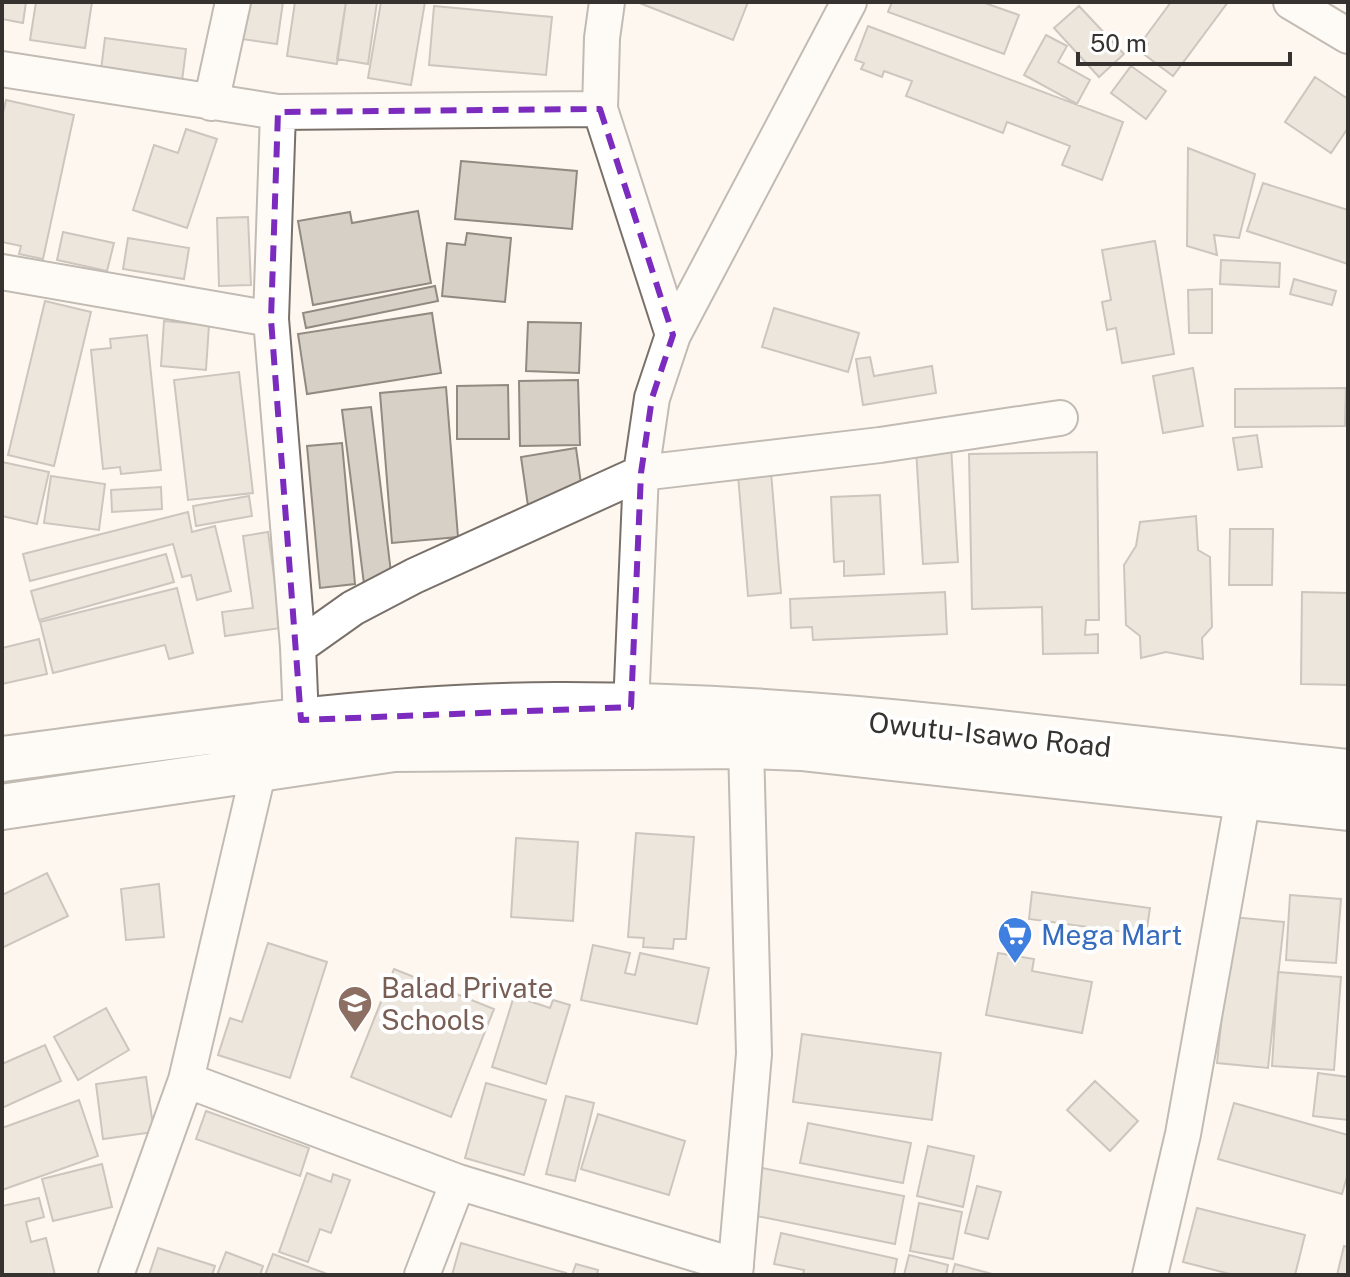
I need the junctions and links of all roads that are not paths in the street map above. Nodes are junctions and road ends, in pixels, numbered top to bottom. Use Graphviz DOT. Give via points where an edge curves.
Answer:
graph roads {
  1 [pos="233,2"];
  2 [pos="607,2"];
  3 [pos="849,2"];
  4 [pos="1291,2"];
  5 [pos="1348,36"];
  6 [pos="2,69"];
  7 [pos="211,103"];
  8 [pos="600,109"];
  9 [pos="278,112"];
  10 [pos="2,272"];
  11 [pos="271,319"];
  12 [pos="673,335"];
  13 [pos="1060,418"];
  14 [pos="641,473"];
  15 [pos="298,647"];
  16 [pos="631,707"];
  17 [pos="301,720"];
  18 [pos="746,746"];
  19 [pos="2,759"];
  20 [pos="259,769"];
  21 [pos="1348,772"];
  22 [pos="1243,798"];
  23 [pos="2,807"];
  24 [pos="1348,808"];
  25 [pos="186,1080"];
  26 [pos="458,1182"];
  27 [pos="736,1271"];
  28 [pos="116,1275"];
  29 [pos="422,1275"];
  30 [pos="1150,1275"];
  1 -- 7 [label="street"];
  2 -- 8 [label="street"];
  3 -- 12 [label="street"];
  4 -- 5 [label="street"];
  6 -- 7 [label="street"];
  7 -- 9 [label="street"];
  8 -- 9 [label="street"];
  8 -- 12 [label="street"];
  9 -- 11 [label="street"];
  10 -- 11 [label="street"];
  11 -- 15 [label="street"];
  12 -- 14 [label="street" via="652,398"];
  13 -- 14 [label="street"];
  14 -- 15 [label="street" via="414,576 353,608"];
  14 -- 16 [label="street"];
  15 -- 17 [label="street"];
  16 -- 17 [label="street, Owutu-Isawo Road" via="509,706"];
  16 -- 21 [label="street, Owutu-Isawo Road" via="802,714"];
  17 -- 19 [label="street, Owutu-Isawo Road"];
  18 -- 20 [label="street, Owutu-Isawo Road" via="394,749"];
  18 -- 22 [label="street, Owutu-Isawo Road"];
  18 -- 27 [label="street" via="754,1054"];
  20 -- 23 [label="street, Owutu-Isawo Road"];
  20 -- 25 [label="street"];
  22 -- 24 [label="street, Owutu-Isawo Road"];
  22 -- 30 [label="street" via="1183,1134"];
  25 -- 26 [label="street"];
  25 -- 28 [label="street"];
  26 -- 27 [label="street"];
  26 -- 29 [label="street"];
}
